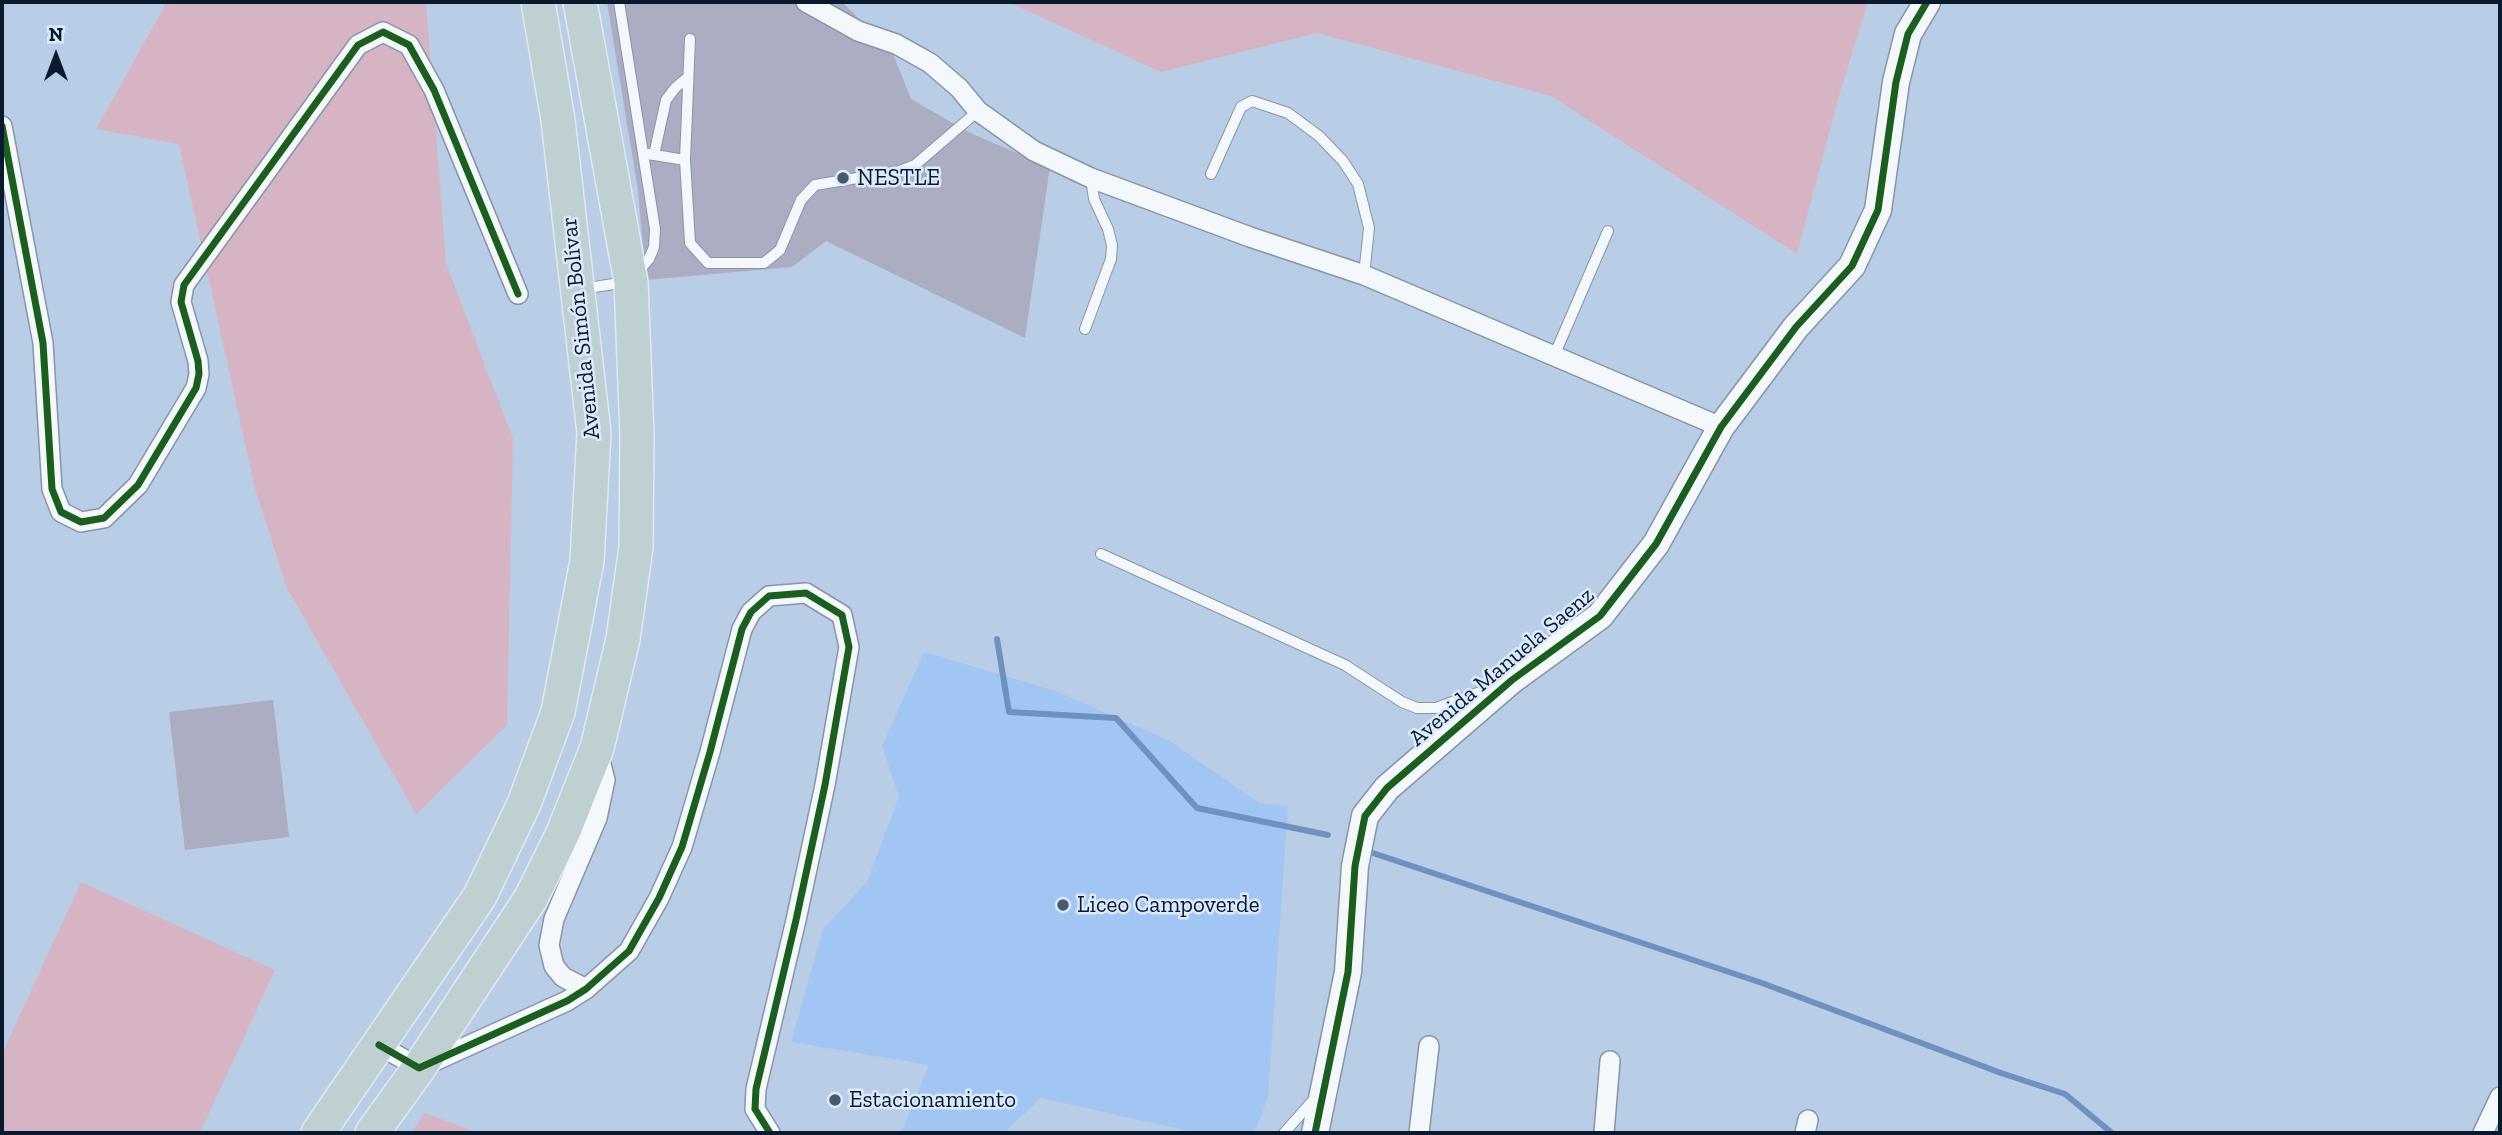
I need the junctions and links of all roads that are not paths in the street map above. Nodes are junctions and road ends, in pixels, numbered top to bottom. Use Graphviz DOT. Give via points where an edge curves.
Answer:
graph roads {
  1 [pos="538,2"];
  2 [pos="580,2"];
  3 [pos="619,2"];
  4 [pos="806,2"];
  5 [pos="1927,2"];
  6 [pos="690,39"];
  7 [pos="688,77"];
  8 [pos="978,111"];
  9 [pos="2,126"];
  10 [pos="649,155"];
  11 [pos="685,160"];
  12 [pos="1211,174"];
  13 [pos="1091,178"];
  14 [pos="1608,231"];
  15 [pos="1364,275"];
  16 [pos="631,282"];
  17 [pos="578,290"];
  18 [pos="518,294"];
  19 [pos="1085,329"];
  20 [pos="1554,356"];
  21 [pos="1721,426"];
  22 [pos="1101,554"];
  23 [pos="1512,680"];
  24 [pos="597,748"];
  25 [pos="586,989"];
  26 [pos="379,1045"];
  27 [pos="1429,1046"];
  28 [pos="1610,1061"];
  29 [pos="419,1068"];
  30 [pos="1324,1090"];
  31 [pos="2500,1097"];
  32 [pos="318,1133"];
  33 [pos="372,1133"];
  34 [pos="770,1133"];
  35 [pos="1284,1133"];
  36 [pos="1315,1133"];
  37 [pos="1419,1133"];
  38 [pos="1604,1133"];
  39 [pos="2483,1133"];
  1 -- 17 [label="highway, Avenida Simón Bolívar" via="558,120"];
  2 -- 16 [label="highway, Avenida Simón Bolívar"];
  3 -- 10 [label="lane"];
  4 -- 8 [label="street" via="930,63"];
  5 -- 21 [label="street, Avenida Manuela Saenz" via="1908,34 1896,82 1878,210 1852,267 1796,327"];
  6 -- 7 [label="lane"];
  7 -- 10 [label="lane" via="666,100"];
  7 -- 11 [label="lane"];
  8 -- 11 [label="lane" via="915,165 815,185 801,201 780,250 764,263 708,263 690,243"];
  8 -- 13 [label="street" via="1034,151"];
  9 -- 18 [label="street" via="43,343 52,489 61,512 81,522 104,519 138,485 195,388 200,373 181,302 184,285 358,45 383,32 409,45 434,90"];
  10 -- 11 [label="lane"];
  10 -- 16 [label="lane" via="654,247"];
  12 -- 15 [label="lane" via="1241,107 1252,102 1288,113 1319,135 1358,184 1369,228"];
  13 -- 15 [label="street"];
  13 -- 19 [label="lane" via="1112,245"];
  14 -- 20 [label="lane"];
  15 -- 20 [label="street"];
  16 -- 17 [label="lane"];
  16 -- 24 [label="highway, Avenida Simón Bolívar" via="636,547 623,639"];
  17 -- 26 [label="highway, Avenida Simón Bolívar" via="593,459 587,561 558,712 524,804 480,896"];
  20 -- 21 [label="street"];
  21 -- 23 [label="street, Avenida Manuela Saenz" via="1656,544 1600,616"];
  22 -- 23 [label="lane" via="1345,665 1417,708 1436,708"];
  23 -- 30 [label="street, Avenida Manuela Saenz" via="1387,788 1364,816 1355,866 1348,972"];
  24 -- 25 [label="street" via="605,786 597,818 554,919 549,945 554,966"];
  24 -- 29 [label="highway, Avenida Simón Bolívar" via="531,898"];
  25 -- 29 [label="street" via="534,1018"];
  25 -- 34 [label="street" via="629,951 682,847 742,629 751,612 769,596 806,593 842,615 849,647 842,691 756,1089 755,1109"];
  26 -- 29 [label="street"];
  26 -- 32 [label="highway, Avenida Simón Bolívar"];
  27 -- 37 [label="street"];
  28 -- 38 [label="street"];
  29 -- 33 [label="highway, Avenida Simón Bolívar"];
  30 -- 35 [label="lane"];
  30 -- 36 [label="street, Avenida Manuela Saenz"];
  31 -- 39 [label="street"];
}
